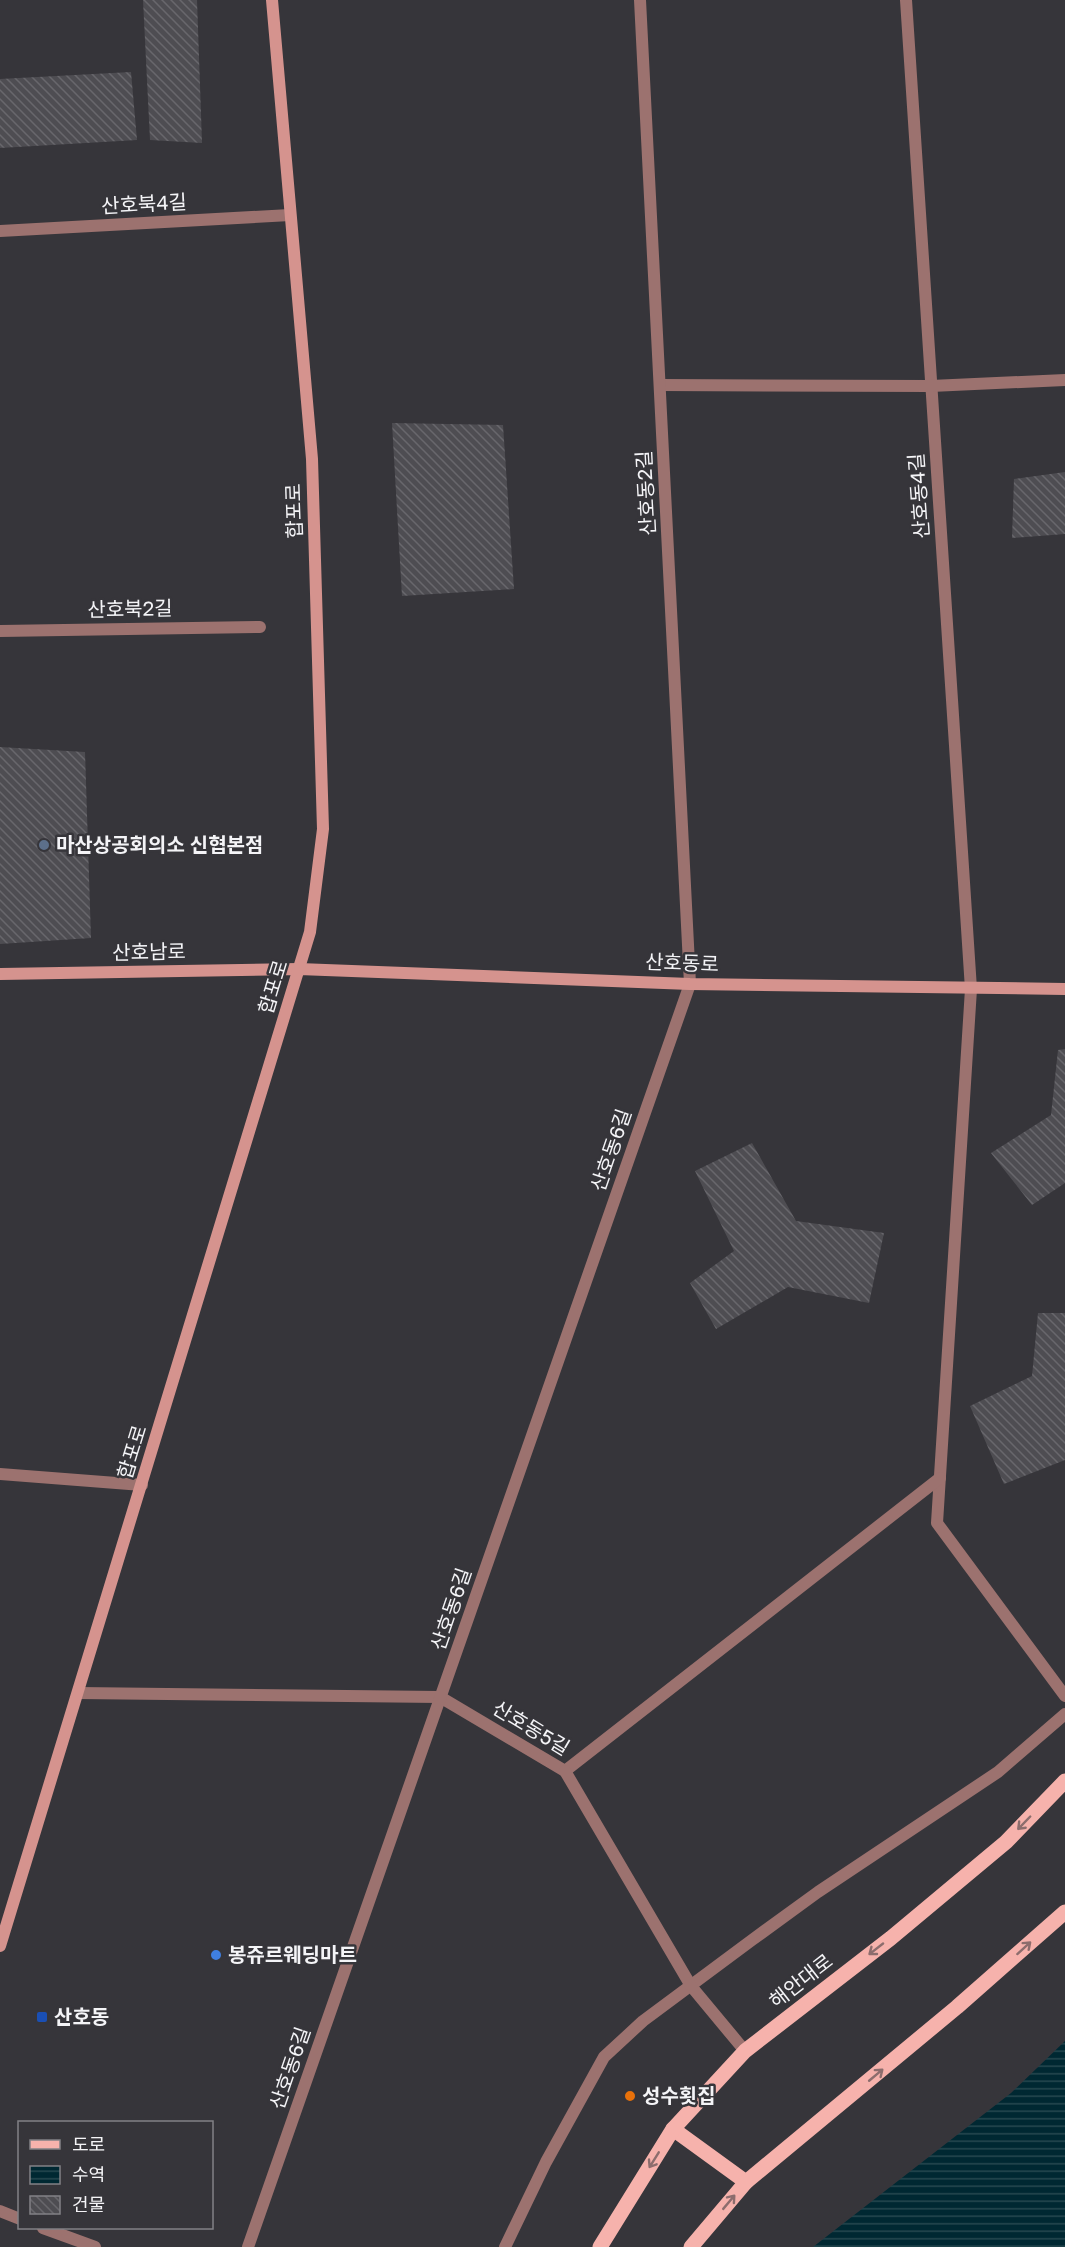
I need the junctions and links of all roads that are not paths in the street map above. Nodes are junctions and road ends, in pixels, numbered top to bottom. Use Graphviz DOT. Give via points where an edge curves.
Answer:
graph roads {
  1 [pos="272,0"];
  2 [pos="640,0"];
  3 [pos="906,0"];
  4 [pos="290,215"];
  5 [pos="0,231"];
  6 [pos="1065,380"];
  7 [pos="660,384"];
  8 [pos="931,386"];
  9 [pos="260,627"];
  10 [pos="0,631"];
  11 [pos="299,969"];
  12 [pos="0,974"];
  13 [pos="690,984"];
  14 [pos="971,989"];
  15 [pos="1065,989"];
  16 [pos="0,1474"];
  17 [pos="940,1478"];
  18 [pos="142,1485"];
  19 [pos="78,1693"];
  20 [pos="441,1696"];
  21 [pos="1065,1696"];
  22 [pos="1065,1714"];
  23 [pos="565,1772"];
  24 [pos="1065,1781"];
  25 [pos="1065,1912"];
  26 [pos="0,1946"];
  27 [pos="691,1986"];
  28 [pos="745,2051"];
  29 [pos="673,2129"];
  30 [pos="746,2182"];
  31 [pos="0,2211"];
  32 [pos="18,2218"];
  33 [pos="46,2229"];
  34 [pos="95,2247"];
  35 [pos="248,2247"];
  36 [pos="505,2247"];
  37 [pos="600,2247"];
  38 [pos="691,2247"];
  1 -- 4 [label="main road, 합포로"];
  2 -- 7 [label="street, 산호동2길"];
  3 -- 8 [label="street, 산호동4길"];
  4 -- 5 [label="street, 산호북4길"];
  4 -- 11 [label="main road, 합포로" via="312,459 323,829 310,932"];
  6 -- 8 [label="street"];
  7 -- 8 [label="street"];
  7 -- 13 [label="street, 산호동2길"];
  8 -- 14 [label="street, 산호동4길"];
  9 -- 10 [label="street, 산호북2길"];
  11 -- 12 [label="main road, 산호남로"];
  11 -- 13 [label="main road, 산호동로"];
  11 -- 18 [label="main road, 합포로"];
  13 -- 14 [label="main road, 산호동로"];
  13 -- 20 [label="street, 산호동6길"];
  14 -- 15 [label="main road, 산호동로"];
  14 -- 17 [label="street, 산호동4길"];
  16 -- 18 [label="street"];
  17 -- 21 [label="street, 산호동4길" via="937,1523"];
  17 -- 23 [label="street, 산호동5길"];
  18 -- 19 [label="main road, 합포로"];
  19 -- 20 [label="street"];
  19 -- 26 [label="main road, 합포로"];
  20 -- 23 [label="street, 산호동5길"];
  20 -- 35 [label="street, 산호동6길"];
  22 -- 27 [label="street" via="998,1772 818,1892"];
  23 -- 27 [label="street"];
  24 -- 28 [label="main road, 해안대로, one-way" via="988,1857"];
  30 -- 25 [label="main road, one-way"];
  27 -- 28 [label="street"];
  27 -- 36 [label="street" via="643,2021 604,2057"];
  28 -- 29 [label="main road, 해안대로"];
  29 -- 30 [label="main road"];
  29 -- 37 [label="main road, 해안대로, one-way"];
  38 -- 30 [label="main road, one-way"];
  31 -- 32 [label="street"];
  33 -- 34 [label="street"];
}
